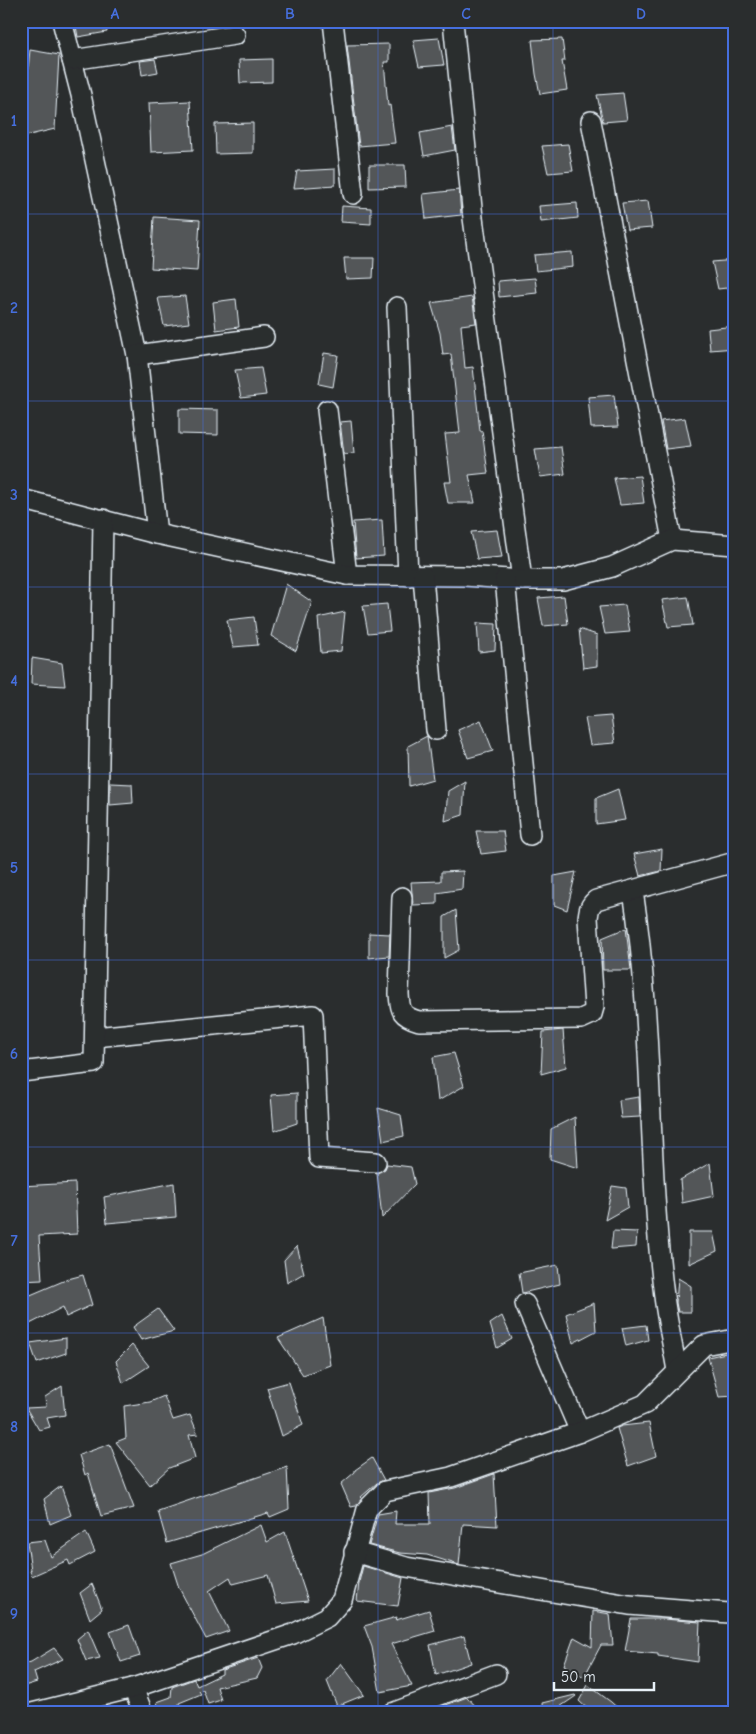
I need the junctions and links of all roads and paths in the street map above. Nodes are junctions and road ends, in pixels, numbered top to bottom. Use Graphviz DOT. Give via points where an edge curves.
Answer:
graph roads {
  1 [pos="62,21"];
  2 [pos="333,21"];
  3 [pos="453,21"];
  4 [pos="222,31"];
  5 [pos="72,60"];
  6 [pos="591,121"];
  7 [pos="352,194"];
  8 [pos="396,307"];
  9 [pos="264,338"];
  10 [pos="137,354"];
  11 [pos="327,410"];
  12 [pos="21,499"];
  13 [pos="104,519"];
  14 [pos="157,534"];
  15 [pos="672,540"];
  16 [pos="735,545"];
  17 [pos="347,575"];
  18 [pos="416,576"];
  19 [pos="513,580"];
  20 [pos="436,730"];
  21 [pos="530,835"];
  22 [pos="735,862"];
  23 [pos="633,891"];
  24 [pos="402,897"];
  25 [pos="95,1037"];
  26 [pos="21,1072"];
  27 [pos="376,1162"];
  28 [pos="525,1304"];
  29 [pos="735,1339"];
  30 [pos="678,1371"];
  31 [pos="580,1432"];
  32 [pos="354,1552"];
  33 [pos="735,1611"];
  34 [pos="496,1674"];
  35 [pos="133,1688"];
  36 [pos="32,1713"];
  37 [pos="143,1713"];
  38 [pos="392,1713"];
  1 -- 5 [label="street"];
  2 -- 7 [label="street"];
  3 -- 19 [label="street"];
  4 -- 5 [label="street"];
  5 -- 10 [label="street"];
  6 -- 15 [label="street"];
  8 -- 18 [label="street"];
  9 -- 10 [label="street"];
  10 -- 14 [label="street"];
  11 -- 17 [label="street"];
  12 -- 13 [label="street"];
  13 -- 14 [label="street"];
  13 -- 25 [label="street"];
  14 -- 17 [label="street"];
  15 -- 16 [label="street"];
  15 -- 19 [label="street" via="612,567 563,580"];
  17 -- 18 [label="street"];
  18 -- 19 [label="street"];
  18 -- 20 [label="street"];
  19 -- 21 [label="street"];
  22 -- 23 [label="street"];
  23 -- 24 [label="street" via="596,900 590,907 594,1007 592,1014 581,1019 419,1021 404,1015 399,994"];
  23 -- 30 [label="street" via="641,945 663,1288"];
  25 -- 26 [label="street" via="94,1063"];
  25 -- 27 [label="street" via="313,1016 319,1158"];
  28 -- 31 [label="street"];
  29 -- 30 [label="street" via="704,1345"];
  30 -- 31 [label="street" via="645,1404"];
  31 -- 32 [label="street" via="451,1477 385,1491 367,1509"];
  32 -- 33 [label="street" via="406,1567 629,1605"];
  32 -- 35 [label="street" via="342,1600 327,1617 293,1634"];
  34 -- 38 [label="street"];
  35 -- 36 [label="street"];
  35 -- 37 [label="street"];
}
